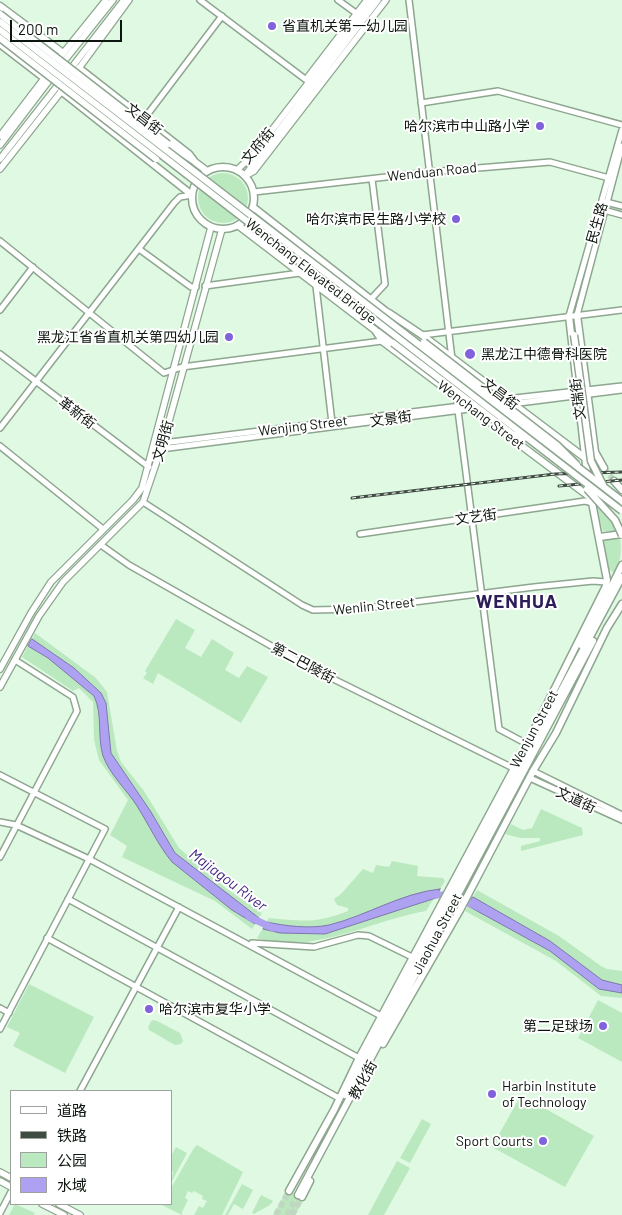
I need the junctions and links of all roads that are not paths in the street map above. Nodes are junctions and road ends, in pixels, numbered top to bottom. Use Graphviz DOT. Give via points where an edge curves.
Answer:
graph roads {
  1 [pos="106,0"];
  2 [pos="113,0"];
  3 [pos="124,0"];
  4 [pos="129,0"];
  5 [pos="200,0"];
  6 [pos="338,0"];
  7 [pos="367,0"];
  8 [pos="372,0"];
  9 [pos="378,0"];
  10 [pos="386,0"];
  11 [pos="410,0"];
  12 [pos="0,6"];
  13 [pos="0,14"];
  14 [pos="358,15"];
  15 [pos="222,16"];
  16 [pos="0,22"];
  17 [pos="0,30"];
  18 [pos="0,38"];
  19 [pos="0,44"];
  20 [pos="63,52"];
  21 [pos="36,59"];
  22 [pos="76,69"];
  23 [pos="46,77"];
  24 [pos="307,81"];
  25 [pos="87,90"];
  26 [pos="61,91"];
  27 [pos="421,103"];
  28 [pos="144,119"];
  29 [pos="622,125"];
  30 [pos="622,130"];
  31 [pos="0,136"];
  32 [pos="0,145"];
  33 [pos="622,146"];
  34 [pos="0,159"];
  35 [pos="195,162"];
  36 [pos="0,169"];
  37 [pos="237,170"];
  38 [pos="207,171"];
  39 [pos="430,172"];
  40 [pos="245,176"];
  41 [pos="610,178"];
  42 [pos="372,179"];
  43 [pos="175,181"];
  44 [pos="254,192"];
  45 [pos="192,195"];
  46 [pos="605,202"];
  47 [pos="622,206"];
  48 [pos="253,207"];
  49 [pos="603,210"];
  50 [pos="622,215"];
  51 [pos="240,226"];
  52 [pos="210,227"];
  53 [pos="222,229"];
  54 [pos="0,241"];
  55 [pos="139,249"];
  56 [pos="33,267"];
  57 [pos="300,273"];
  58 [pos="205,286"];
  59 [pos="316,286"];
  60 [pos="196,287"];
  61 [pos="371,299"];
  62 [pos="0,310"];
  63 [pos="622,310"];
  64 [pos="88,312"];
  65 [pos="573,316"];
  66 [pos="375,330"];
  67 [pos="449,332"];
  68 [pos="423,338"];
  69 [pos="382,341"];
  70 [pos="323,349"];
  71 [pos="0,354"];
  72 [pos="451,357"];
  73 [pos="182,368"];
  74 [pos="174,370"];
  75 [pos="36,382"];
  76 [pos="622,386"];
  77 [pos="622,390"];
  78 [pos="588,392"];
  79 [pos="577,393"];
  80 [pos="456,396"];
  81 [pos="508,399"];
  82 [pos="514,404"];
  83 [pos="469,407"];
  84 [pos="458,408"];
  85 [pos="332,422"];
  86 [pos="0,428"];
  87 [pos="534,444"];
  88 [pos="0,446"];
  89 [pos="162,446"];
  90 [pos="585,458"];
  91 [pos="148,466"];
  92 [pos="604,468"];
  93 [pos="154,471"];
  94 [pos="582,472"];
  95 [pos="580,481"];
  96 [pos="614,481"];
  97 [pos="622,490"];
  98 [pos="608,492"];
  99 [pos="592,501"];
  100 [pos="622,501"];
  101 [pos="143,502"];
  102 [pos="622,511"];
  103 [pos="471,518"];
  104 [pos="103,529"];
  105 [pos="360,534"];
  106 [pos="622,534"];
  107 [pos="600,538"];
  108 [pos="101,544"];
  109 [pos="622,565"];
  110 [pos="606,578"];
  111 [pos="622,578"];
  112 [pos="622,587"];
  113 [pos="481,594"];
  114 [pos="622,604"];
  115 [pos="583,642"];
  116 [pos="599,646"];
  117 [pos="15,660"];
  118 [pos="0,669"];
  119 [pos="564,671"];
  120 [pos="575,672"];
  121 [pos="0,687"];
  122 [pos="527,744"];
  123 [pos="513,768"];
  124 [pos="533,771"];
  125 [pos="0,775"];
  126 [pos="530,778"];
  127 [pos="32,793"];
  128 [pos="622,815"];
  129 [pos="622,820"];
  130 [pos="0,822"];
  131 [pos="16,825"];
  132 [pos="0,857"];
  133 [pos="89,859"];
  134 [pos="68,899"];
  135 [pos="179,907"];
  136 [pos="438,908"];
  137 [pos="460,910"];
  138 [pos="47,938"];
  139 [pos="250,943"];
  140 [pos="157,948"];
  141 [pos="412,957"];
  142 [pos="136,987"];
  143 [pos="0,1008"];
  144 [pos="8,1012"];
  145 [pos="381,1016"];
  146 [pos="0,1029"];
  147 [pos="358,1058"];
  148 [pos="81,1090"];
  149 [pos="338,1098"];
  150 [pos="10,1194"];
  151 [pos="295,1194"];
  152 [pos="44,1205"];
  153 [pos="61,1205"];
  154 [pos="0,1213"];
  155 [pos="64,1215"];
  156 [pos="80,1215"];
  1 -- 20 [label="main road"];
  2 -- 32 [label="main road"];
  3 -- 34 [label="main road"];
  4 -- 22 [label="main road"];
  5 -- 15 [label="street"];
  6 -- 14 [label="street"];
  7 -- 14 [label="main road, 文府街"];
  8 -- 14 [label="main road, 文府街"];
  9 -- 40 [label="main road, 文府街"];
  10 -- 40 [label="main road" via="254,171"];
  11 -- 27 [label="street"];
  12 -- 20 [label="highway"];
  13 -- 22 [label="highway, bridge"];
  14 -- 24 [label="main road, 文府街"];
  15 -- 24 [label="street"];
  15 -- 28 [label="street"];
  16 -- 25 [label="highway, Wenchang Elevated Bridge, bridge"];
  17 -- 21 [label="highway, Wenchang Elevated Bridge, bridge"];
  18 -- 23 [label="highway, bridge"];
  19 -- 23 [label="highway"];
  20 -- 23 [label="main road"];
  21 -- 23 [label="highway, bridge"];
  21 -- 87 [label="highway, Wenchang Elevated Bridge, bridge"];
  22 -- 25 [label="highway, bridge"];
  22 -- 26 [label="main road"];
  22 -- 28 [label="highway, 文昌街"];
  22 -- 35 [label="highway, bridge"];
  23 -- 31 [label="main road"];
  23 -- 43 [label="highway, bridge" via="156,159"];
  24 -- 37 [label="main road, 文府街" via="252,156"];
  25 -- 94 [label="highway, Wenchang Elevated Bridge, bridge"];
  26 -- 36 [label="main road"];
  26 -- 43 [label="highway"];
  27 -- 29 [label="street" via="498,91"];
  27 -- 39 [label="street"];
  28 -- 35 [label="highway, 文昌街"];
  30 -- 41 [label="street, 民生路"];
  33 -- 46 [label="street, 民生路"];
  35 -- 38 [label="highway, 文昌街"];
  37 -- 38 [label="highway" via="222,167"];
  37 -- 40 [label="highway"];
  38 -- 45 [label="highway" via="195,184"];
  39 -- 41 [label="street, Wenduan Road" via="550,162"];
  39 -- 42 [label="street, Wenduan Road"];
  39 -- 67 [label="street"];
  40 -- 44 [label="highway"];
  41 -- 46 [label="street, 民生路"];
  42 -- 44 [label="street, Wenduan Road"];
  42 -- 61 [label="street" via="385,284"];
  43 -- 45 [label="highway"];
  44 -- 48 [label="highway"];
  45 -- 52 [label="highway" via="195,212"];
  45 -- 55 [label="street" via="180,197 174,203"];
  46 -- 47 [label="street"];
  46 -- 49 [label="street, 民生路"];
  48 -- 51 [label="highway"];
  48 -- 61 [label="highway"];
  49 -- 50 [label="street"];
  49 -- 65 [label="street, 民生路"];
  51 -- 53 [label="highway"];
  51 -- 57 [label="highway, Wenchang Street"];
  52 -- 53 [label="highway"];
  52 -- 60 [label="main road, 文明街"];
  53 -- 58 [label="main road, 文明街"];
  54 -- 56 [label="street"];
  55 -- 60 [label="street" via="190,287"];
  55 -- 64 [label="street"];
  56 -- 62 [label="street"];
  56 -- 64 [label="street"];
  57 -- 58 [label="street"];
  57 -- 59 [label="highway, Wenchang Street"];
  58 -- 73 [label="main road, 文明街"];
  59 -- 66 [label="highway, Wenchang Street"];
  59 -- 70 [label="street"];
  60 -- 74 [label="main road, 文明街"];
  61 -- 68 [label="highway"];
  63 -- 65 [label="street"];
  64 -- 74 [label="street" via="164,373"];
  64 -- 75 [label="street"];
  65 -- 67 [label="street"];
  65 -- 78 [label="highway, 文瑞街"];
  65 -- 79 [label="highway, 文瑞街"];
  65 -- 98 [label="highway, bridge" via="591,461"];
  66 -- 69 [label="highway, Wenchang Street"];
  66 -- 87 [label="highway, Wenchang Street, bridge" via="512,434"];
  67 -- 68 [label="street"];
  67 -- 72 [label="street"];
  68 -- 72 [label="highway, 文昌街"];
  68 -- 94 [label="highway, bridge" via="557,445"];
  69 -- 70 [label="street"];
  69 -- 80 [label="highway, Wenchang Street"];
  70 -- 73 [label="street"];
  70 -- 85 [label="street"];
  71 -- 75 [label="street, 革新街"];
  72 -- 80 [label="street"];
  72 -- 81 [label="highway, 文昌街"];
  73 -- 74 [label="street"];
  73 -- 89 [label="main road, 文明街"];
  74 -- 91 [label="main road, 文明街"];
  75 -- 86 [label="street"];
  75 -- 91 [label="street, 革新街"];
  76 -- 78 [label="street"];
  77 -- 78 [label="street"];
  78 -- 79 [label="street"];
  78 -- 92 [label="highway, 文瑞街" via="595,452"];
  79 -- 81 [label="street, Wenjing Street"];
  79 -- 82 [label="street"];
  79 -- 90 [label="highway, 文瑞街"];
  80 -- 83 [label="highway, Wenchang Street"];
  80 -- 84 [label="street"];
  81 -- 82 [label="highway, 文昌街"];
  81 -- 83 [label="street, Wenjing Street"];
  82 -- 83 [label="street"];
  82 -- 90 [label="highway, 文昌街"];
  83 -- 84 [label="street, Wenjing Street"];
  83 -- 99 [label="highway, Wenchang Street"];
  84 -- 85 [label="street, Wenjing Street"];
  84 -- 89 [label="street, 文景街"];
  84 -- 103 [label="street"];
  85 -- 89 [label="street, Wenjing Street"];
  87 -- 95 [label="highway, Wenchang Elevated Bridge, bridge"];
  88 -- 104 [label="street"];
  89 -- 93 [label="main road, 文明街"];
  90 -- 99 [label="highway, 文瑞街"];
  91 -- 93 [label="street, 革新街"];
  91 -- 104 [label="main road, 文明街" via="138,494"];
  93 -- 101 [label="main road, 文明街"];
  94 -- 98 [label="highway, Wenchang Elevated Bridge, bridge"];
  95 -- 102 [label="highway, Wenchang Elevated Bridge, bridge"];
  95 -- 106 [label="highway, bridge" via="615,520"];
  96 -- 97 [label="highway"];
  98 -- 100 [label="highway, Wenchang Elevated Bridge, bridge"];
  99 -- 103 [label="street, 文艺街"];
  99 -- 107 [label="highway"];
  101 -- 108 [label="main road, 文明街"];
  101 -- 113 [label="street, Wenlin Street" via="313,610 358,609"];
  103 -- 105 [label="street, 文艺街"];
  103 -- 113 [label="street"];
  104 -- 118 [label="main road, 文明街" via="59,572 31,612"];
  106 -- 107 [label="highway"];
  107 -- 110 [label="highway"];
  108 -- 117 [label="main road, 文明街" via="63,582 39,616"];
  108 -- 123 [label="street, 第二巴陵街" via="129,565 303,664"];
  109 -- 115 [label="highway"];
  110 -- 113 [label="street, Wenlin Street"];
  110 -- 119 [label="highway, Wenjun Street" via="604,592"];
  111 -- 120 [label="highway"];
  112 -- 120 [label="highway"];
  113 -- 122 [label="street" via="499,729"];
  114 -- 116 [label="highway, Wenjun Street"];
  115 -- 119 [label="highway"];
  115 -- 120 [label="highway"];
  116 -- 120 [label="highway"];
  116 -- 124 [label="highway, Wenjun Street" via="556,734"];
  117 -- 121 [label="main road, 文明街"];
  117 -- 127 [label="street" via="73,697 77,707"];
  119 -- 122 [label="highway, Wenjun Street"];
  120 -- 151 [label="highway, Jiaohua Street"];
  122 -- 123 [label="highway, Wenjun Street"];
  123 -- 136 [label="highway, Wenjun Street"];
  124 -- 126 [label="highway, Wenjun Street"];
  124 -- 128 [label="street, 文道街"];
  125 -- 127 [label="street"];
  126 -- 129 [label="street, 文道街"];
  126 -- 137 [label="highway, Wenjun Street"];
  127 -- 131 [label="street"];
  127 -- 133 [label="street" via="105,829"];
  130 -- 131 [label="street"];
  131 -- 132 [label="street"];
  131 -- 133 [label="street"];
  133 -- 134 [label="street"];
  133 -- 135 [label="street"];
  134 -- 138 [label="street"];
  134 -- 140 [label="street"];
  135 -- 139 [label="street"];
  135 -- 140 [label="street"];
  136 -- 141 [label="highway, Jiaohua Street"];
  137 -- 151 [label="highway, Jiaohua Street"];
  138 -- 142 [label="street"];
  138 -- 144 [label="street"];
  139 -- 141 [label="street" via="314,947 358,935 370,936"];
  139 -- 145 [label="street"];
  140 -- 142 [label="street"];
  140 -- 147 [label="street"];
  141 -- 145 [label="highway, 教化街"];
  142 -- 148 [label="street"];
  142 -- 149 [label="street"];
  143 -- 144 [label="street"];
  144 -- 146 [label="street"];
  145 -- 147 [label="highway, 教化街"];
  147 -- 149 [label="highway, 教化街"];
  149 -- 151 [label="highway, 教化街"];
  150 -- 154 [label="street"];
  152 -- 155 [label="main road"];
  153 -- 156 [label="main road"];
}
